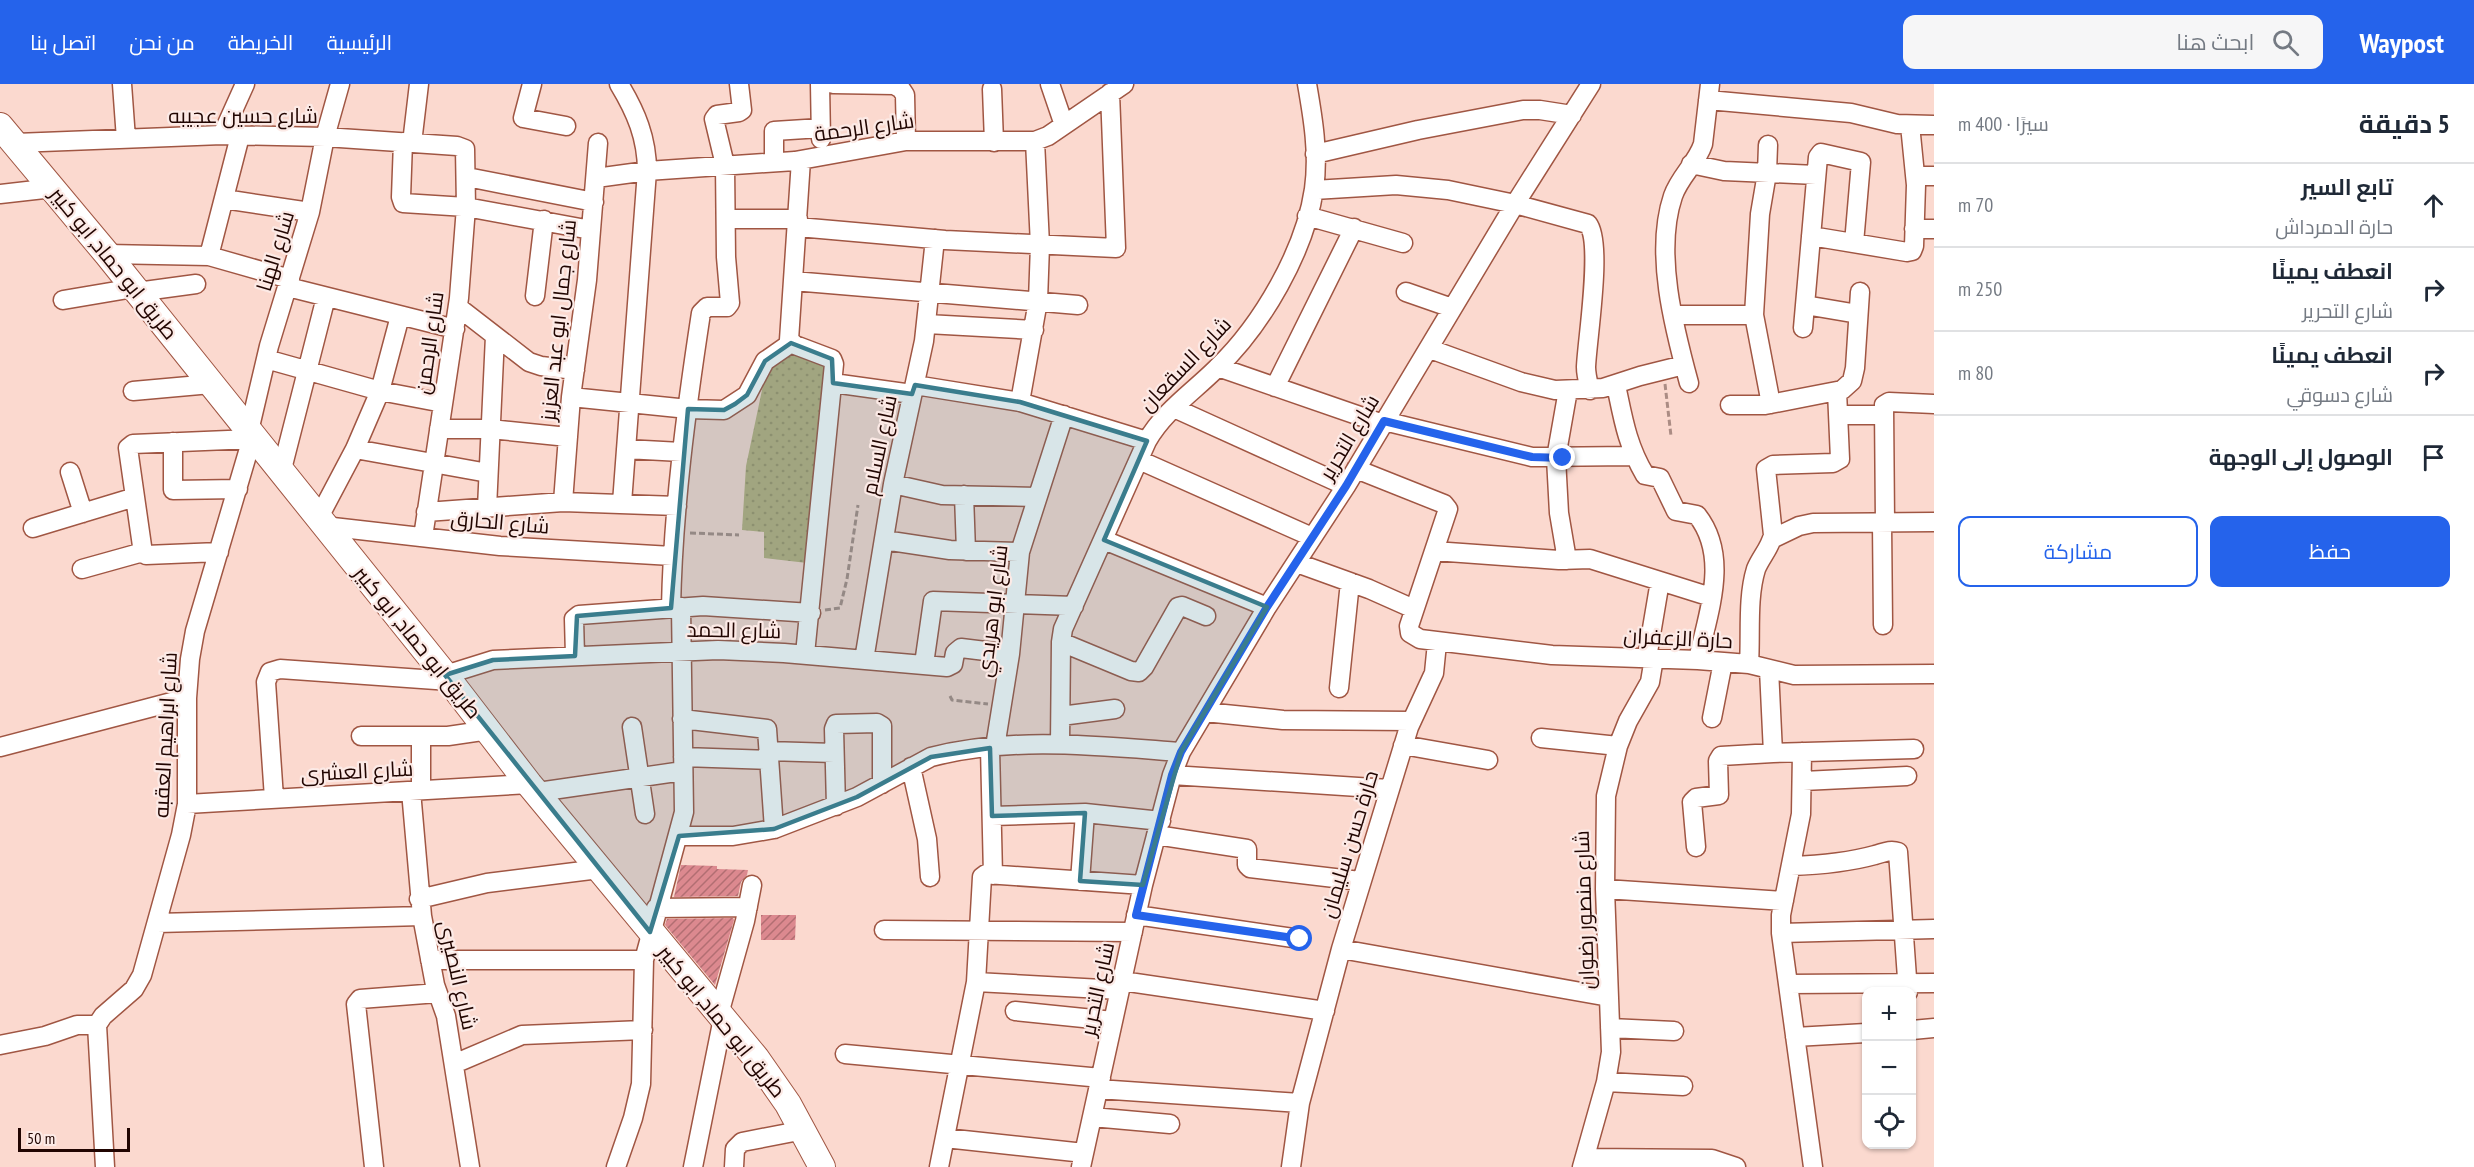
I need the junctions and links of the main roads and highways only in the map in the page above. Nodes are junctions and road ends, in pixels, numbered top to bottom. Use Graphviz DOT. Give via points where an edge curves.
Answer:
graph roads {
  1 [pos="9,141"];
  2 [pos="822,1167"];
  1 -- 2 [label="main road, طريق ابو حماد, ابو كبير" via="107,254 599,869 653,920 756,1058 804,1130"];
}
